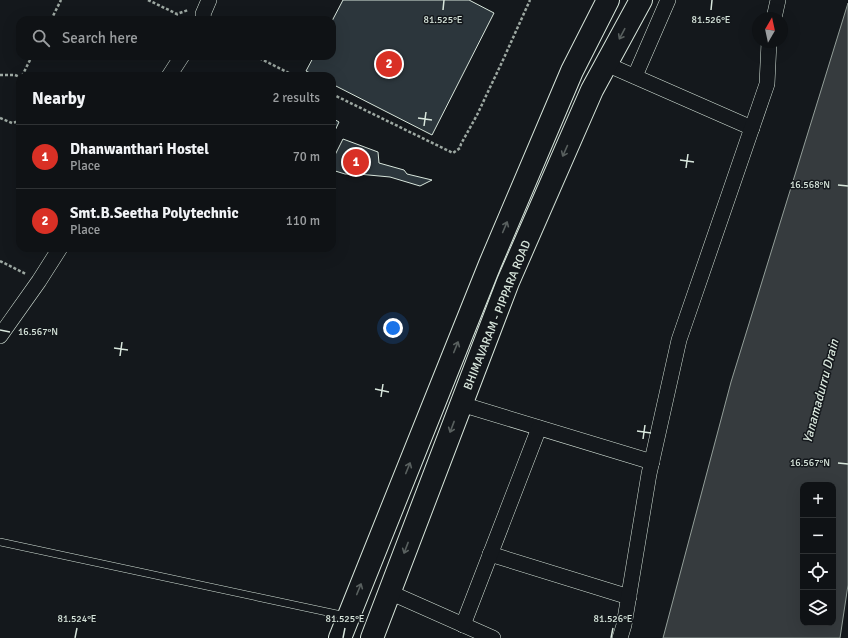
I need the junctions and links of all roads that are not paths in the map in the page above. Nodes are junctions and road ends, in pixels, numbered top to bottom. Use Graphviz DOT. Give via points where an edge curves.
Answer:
graph roads {
  1 [pos="209,0"];
  2 [pos="608,0"];
  3 [pos="641,0"];
  4 [pos="668,0"];
  5 [pos="778,0"];
  6 [pos="775,12"];
  7 [pos="198,15"];
  8 [pos="769,48"];
  9 [pos="179,60"];
  10 [pos="606,64"];
  11 [pos="172,72"];
  12 [pos="635,76"];
  13 [pos="752,128"];
  14 [pos="57,252"];
  15 [pos="0,336"];
  16 [pos="461,404"];
  17 [pos="539,428"];
  18 [pos="652,462"];
  19 [pos="0,542"];
  20 [pos="490,554"];
  21 [pos="389,592"];
  22 [pos="629,597"];
  23 [pos="348,616"];
  24 [pos="463,624"];
  25 [pos="340,638"];
  26 [pos="372,638"];
  27 [pos="493,638"];
  28 [pos="620,638"];
  1 -- 7 [label="street" via="202,14"];
  23 -- 2 [label="main road, one-way" via="490,264 572,71"];
  3 -- 10 [label="main road, BHIMAVARAM - PIPPARA ROAD, one-way"];
  4 -- 12 [label="street"];
  5 -- 6 [label="street"];
  8 -- 13 [label="street" via="767,84"];
  9 -- 11 [label="street"];
  10 -- 12 [label="street"];
  10 -- 16 [label="main road, BHIMAVARAM - PIPPARA ROAD, one-way" via="592,90 508,282"];
  12 -- 13 [label="street"];
  13 -- 18 [label="street" via="679,340"];
  14 -- 15 [label="street"];
  16 -- 17 [label="street"];
  16 -- 21 [label="main road, BHIMAVARAM - PIPPARA ROAD, one-way"];
  17 -- 18 [label="street"];
  17 -- 20 [label="street"];
  18 -- 22 [label="street"];
  19 -- 23 [label="lane"];
  20 -- 22 [label="street"];
  20 -- 24 [label="street"];
  21 -- 24 [label="street"];
  21 -- 26 [label="main road, BHIMAVARAM - PIPPARA ROAD"];
  22 -- 28 [label="street"];
  23 -- 25 [label="main road"];
  24 -- 27 [label="street"];
}
